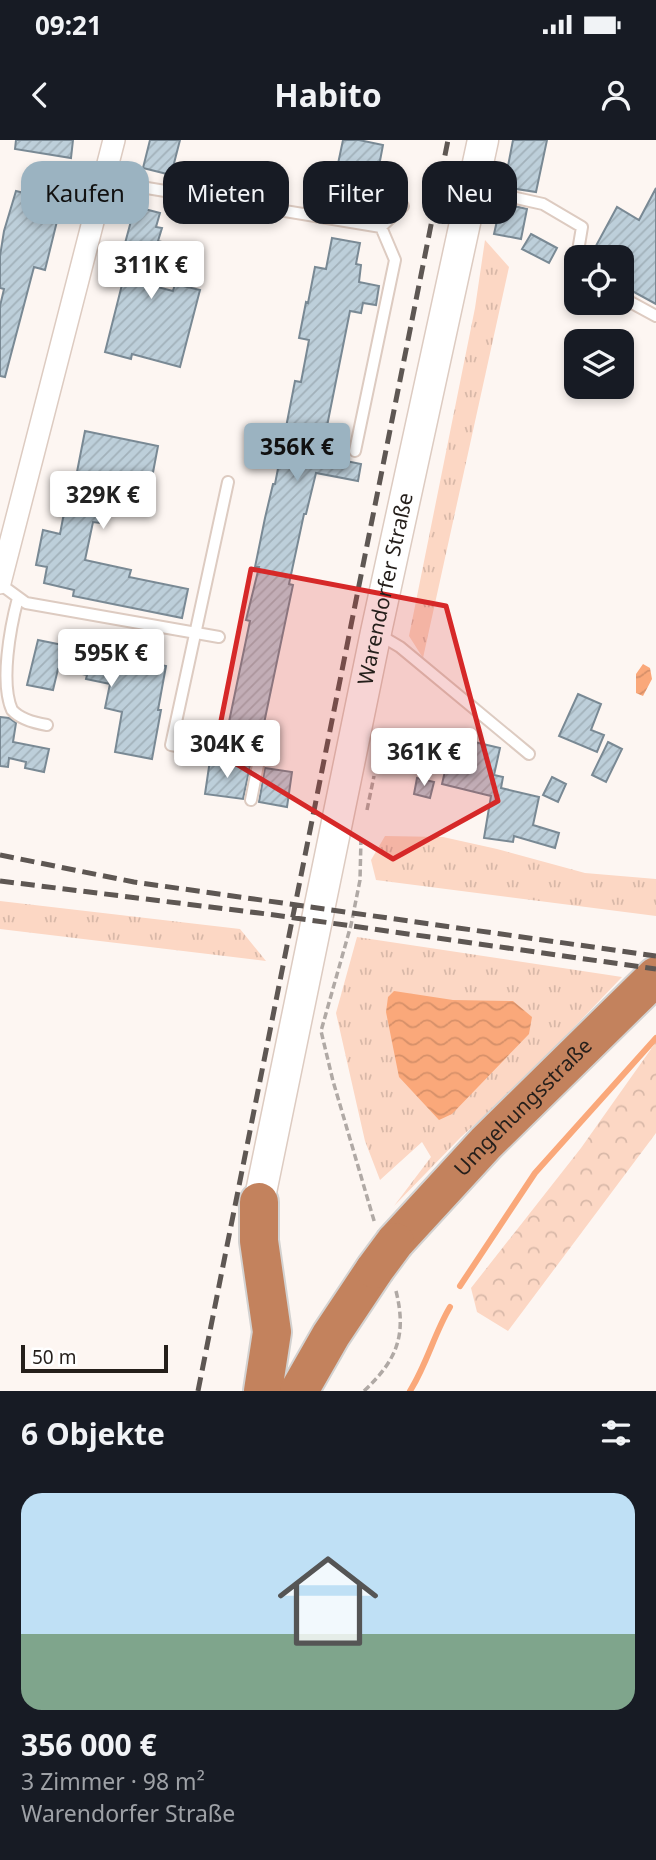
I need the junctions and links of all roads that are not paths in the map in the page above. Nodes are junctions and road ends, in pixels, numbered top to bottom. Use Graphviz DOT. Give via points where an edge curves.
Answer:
graph roads {
  1 [pos="114,140"];
  2 [pos="483,140"];
  3 [pos="109,161"];
  4 [pos="478,161"];
  5 [pos="149,188"];
  6 [pos="517,198"];
  7 [pos="94,224"];
  8 [pos="464,224"];
  9 [pos="381,226"];
  10 [pos="579,245"];
  11 [pos="634,304"];
  12 [pos="656,316"];
  13 [pos="355,451"];
  14 [pos="228,482"];
  15 [pos="0,583"];
  16 [pos="18,598"];
  17 [pos="376,632"];
  18 [pos="195,633"];
  19 [pos="219,637"];
  20 [pos="47,725"];
  21 [pos="529,754"];
  22 [pos="251,800"];
  23 [pos="656,976"];
  24 [pos="259,1202"];
  25 [pos="263,1391"];
  26 [pos="299,1391"];
  1 -- 3 [label="street"];
  2 -- 4 [label="main road, Warendorfer Straße"];
  5 -- 9 [label="lane"];
  6 -- 10 [label="lane" via="543,204 582,227"];
  7 -- 15 [label="street"];
  8 -- 17 [label="main road, Warendorfer Straße"];
  9 -- 13 [label="lane" via="395,260"];
  11 -- 12 [label="lane"];
  14 -- 18 [label="lane"];
  15 -- 16 [label="lane"];
  16 -- 18 [label="lane"];
  16 -- 20 [label="lane" via="1,671 2,691 12,710 31,722"];
  17 -- 21 [label="lane"];
  17 -- 24 [label="main road, Warendorfer Straße"];
  18 -- 19 [label="lane"];
  18 -- 22 [label="lane" via="171,745 259,760"];
  23 -- 26 [label="highway, Umgehungsstraße" via="486,1143 386,1258 331,1335"];
  24 -- 25 [label="highway" via="259,1241 272,1332"];
}
